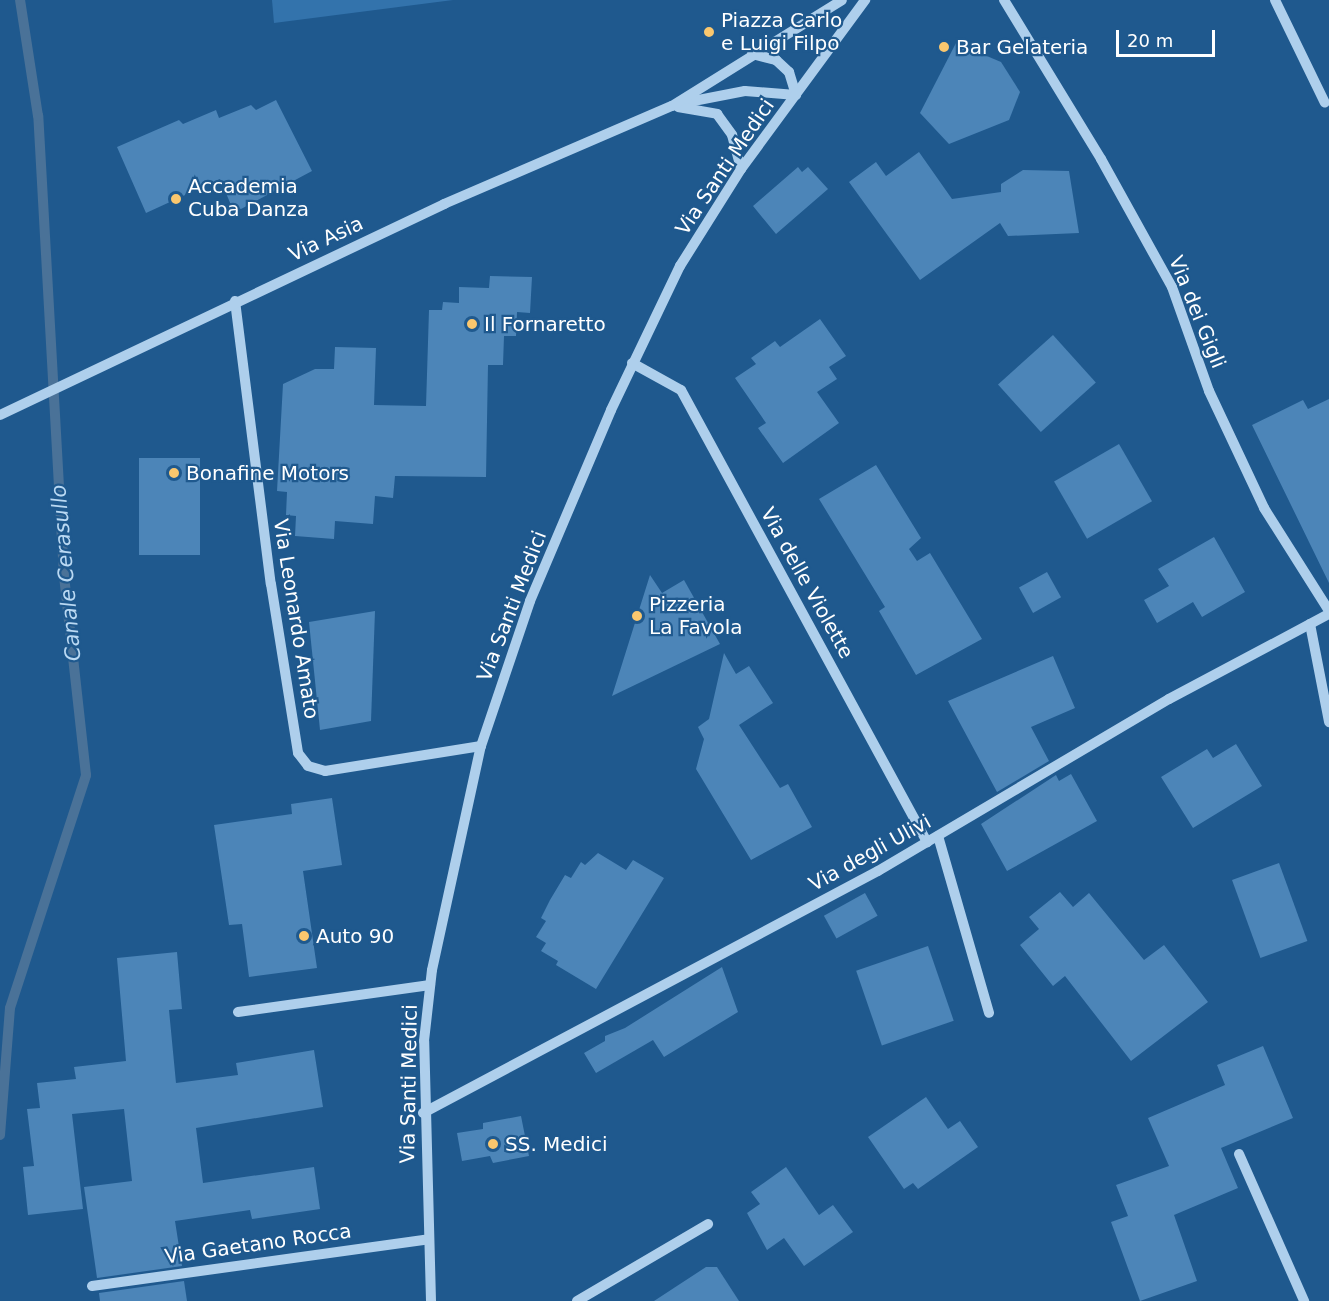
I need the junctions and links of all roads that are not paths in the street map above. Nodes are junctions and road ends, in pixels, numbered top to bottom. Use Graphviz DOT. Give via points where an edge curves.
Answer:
graph roads {
  1 [pos="842,0"];
  2 [pos="865,0"];
  3 [pos="1004,0"];
  4 [pos="1275,0"];
  5 [pos="752,54"];
  6 [pos="796,95"];
  7 [pos="1325,103"];
  8 [pos="672,106"];
  9 [pos="741,169"];
  10 [pos="235,301"];
  11 [pos="632,363"];
  12 [pos="0,416"];
  13 [pos="1329,613"];
  14 [pos="1310,624"];
  15 [pos="1329,722"];
  16 [pos="481,746"];
  17 [pos="938,836"];
  18 [pos="927,842"];
  19 [pos="430,985"];
  20 [pos="238,1012"];
  21 [pos="989,1012"];
  22 [pos="423,1113"];
  23 [pos="1239,1154"];
  24 [pos="708,1224"];
  25 [pos="429,1239"];
  26 [pos="92,1286"];
  27 [pos="431,1301"];
  28 [pos="577,1301"];
  29 [pos="1304,1301"];
  1 -- 5 [label="street, Via Asia"];
  2 -- 6 [label="street, Via Santi Medici"];
  3 -- 13 [label="street, Via dei Gigli" via="1101,159 1172,287 1209,391 1264,508"];
  4 -- 7 [label="street"];
  5 -- 6 [label="street" via="776,60 789,72"];
  5 -- 8 [label="street, Via Asia"];
  6 -- 8 [label="street, Via Asia" via="745,92"];
  6 -- 9 [label="street, Via Santi Medici"];
  8 -- 9 [label="street" via="717,114 732,135"];
  8 -- 10 [label="street, Via Asia" via="444,204"];
  9 -- 11 [label="street, Via Santi Medici" via="680,266"];
  10 -- 12 [label="street, Via Asia"];
  10 -- 16 [label="street, Via Leonardo Amato" via="271,584 298,753 308,766 325,771"];
  11 -- 16 [label="street, Via Santi Medici" via="530,601"];
  11 -- 18 [label="street, Via delle Violette" via="681,390"];
  13 -- 14 [label="street, Via degli Ulivi"];
  14 -- 15 [label="street"];
  14 -- 17 [label="street, Via degli Ulivi" via="1169,699"];
  16 -- 19 [label="street, Via Santi Medici"];
  17 -- 18 [label="street, Via degli Ulivi"];
  17 -- 21 [label="street"];
  18 -- 22 [label="street, Via degli Ulivi"];
  19 -- 20 [label="street"];
  19 -- 22 [label="street, Via Santi Medici"];
  22 -- 25 [label="street, Via Santi Medici"];
  23 -- 29 [label="street"];
  24 -- 28 [label="street"];
  25 -- 26 [label="street, Via Gaetano Rocca"];
  25 -- 27 [label="street, Via Santi Medici"];
}
